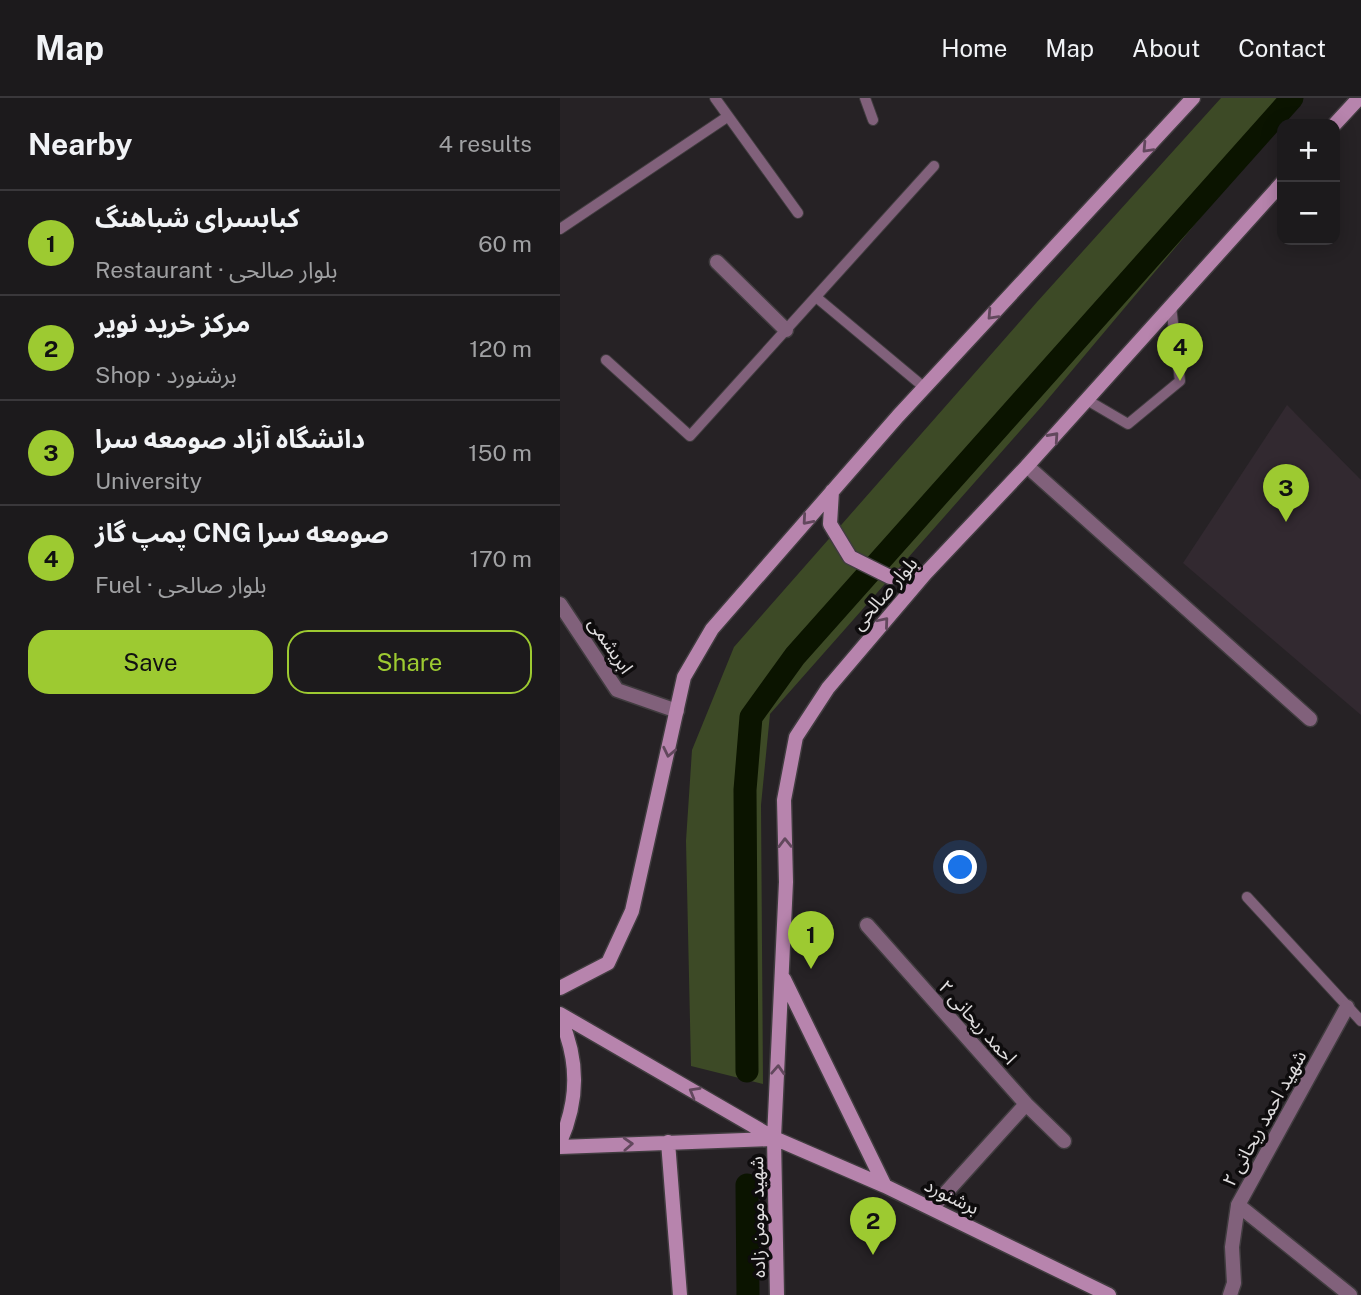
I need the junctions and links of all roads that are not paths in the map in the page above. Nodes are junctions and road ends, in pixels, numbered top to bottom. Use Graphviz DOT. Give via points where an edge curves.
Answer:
graph roads {
  1 [pos="715,98"];
  2 [pos="865,98"];
  3 [pos="1193,98"];
  4 [pos="1359,98"];
  5 [pos="727,117"];
  6 [pos="1340,119"];
  7 [pos="873,120"];
  8 [pos="934,166"];
  9 [pos="1277,189"];
  10 [pos="798,213"];
  11 [pos="560,229"];
  12 [pos="717,262"];
  13 [pos="816,297"];
  14 [pos="1171,306"];
  15 [pos="786,330"];
  16 [pos="606,360"];
  17 [pos="925,388"];
  18 [pos="1087,400"];
  19 [pos="1027,467"];
  20 [pos="832,491"];
  21 [pos="925,574"];
  22 [pos="560,604"];
  23 [pos="677,711"];
  24 [pos="1310,719"];
  25 [pos="1247,898"];
  26 [pos="867,925"];
  27 [pos="783,978"];
  28 [pos="560,988"];
  29 [pos="1348,1007"];
  30 [pos="560,1016"];
  31 [pos="1361,1021"];
  32 [pos="1026,1104"];
  33 [pos="774,1139"];
  34 [pos="1064,1141"];
  35 [pos="668,1142"];
  36 [pos="560,1144"];
  37 [pos="885,1185"];
  38 [pos="1238,1205"];
  39 [pos="932,1208"];
  40 [pos="680,1295"];
  41 [pos="777,1295"];
  42 [pos="1110,1295"];
  43 [pos="1230,1295"];
  44 [pos="1350,1295"];
  1 -- 5 [label="lane"];
  2 -- 7 [label="lane"];
  3 -- 17 [label="street, one-way"];
  4 -- 6 [label="street"];
  5 -- 10 [label="lane"];
  5 -- 11 [label="lane"];
  8 -- 13 [label="lane"];
  9 -- 14 [label="street, بلوار صالحی"];
  12 -- 15 [label="street"];
  13 -- 15 [label="lane"];
  13 -- 17 [label="lane"];
  14 -- 18 [label="street, بلوار صالحی"];
  14 -- 18 [label="lane" via="1180,381 1128,424"];
  15 -- 16 [label="lane" via="690,436"];
  17 -- 20 [label="street"];
  19 -- 18 [label="street, بلوار صالحی, one-way"];
  19 -- 21 [label="street, بلوار صالحی"];
  19 -- 24 [label="street"];
  20 -- 21 [label="street" via="830,524 850,557 890,577"];
  20 -- 23 [label="street, one-way" via="712,629 684,677"];
  27 -- 21 [label="street, بلوار صالحی, one-way" via="784,800 796,737 828,688"];
  22 -- 23 [label="street, ابریشمی" via="617,690"];
  23 -- 28 [label="street, one-way" via="632,911 607,963"];
  25 -- 29 [label="lane"];
  26 -- 32 [label="street, احمد ریحانی ۲"];
  33 -- 27 [label="street, بلوار صالحی, one-way"];
  27 -- 37 [label="street"];
  29 -- 31 [label="lane"];
  29 -- 38 [label="street, شهید احمد ریحانی ۲"];
  33 -- 30 [label="street, برشنورد, one-way"];
  30 -- 36 [label="street" via="575,1066 575,1094"];
  32 -- 34 [label="street, احمد ریحانی ۲"];
  32 -- 39 [label="street"];
  33 -- 35 [label="street, برشنورد"];
  33 -- 37 [label="street, برشنورد"];
  33 -- 41 [label="street, شهید مومن زاده"];
  36 -- 35 [label="street, برشنورد, one-way"];
  35 -- 40 [label="street"];
  37 -- 39 [label="street, برشنورد"];
  38 -- 43 [label="street, شهید احمد ریحانی ۲"];
  38 -- 44 [label="street"];
  39 -- 42 [label="street, برشنورد"];
}
